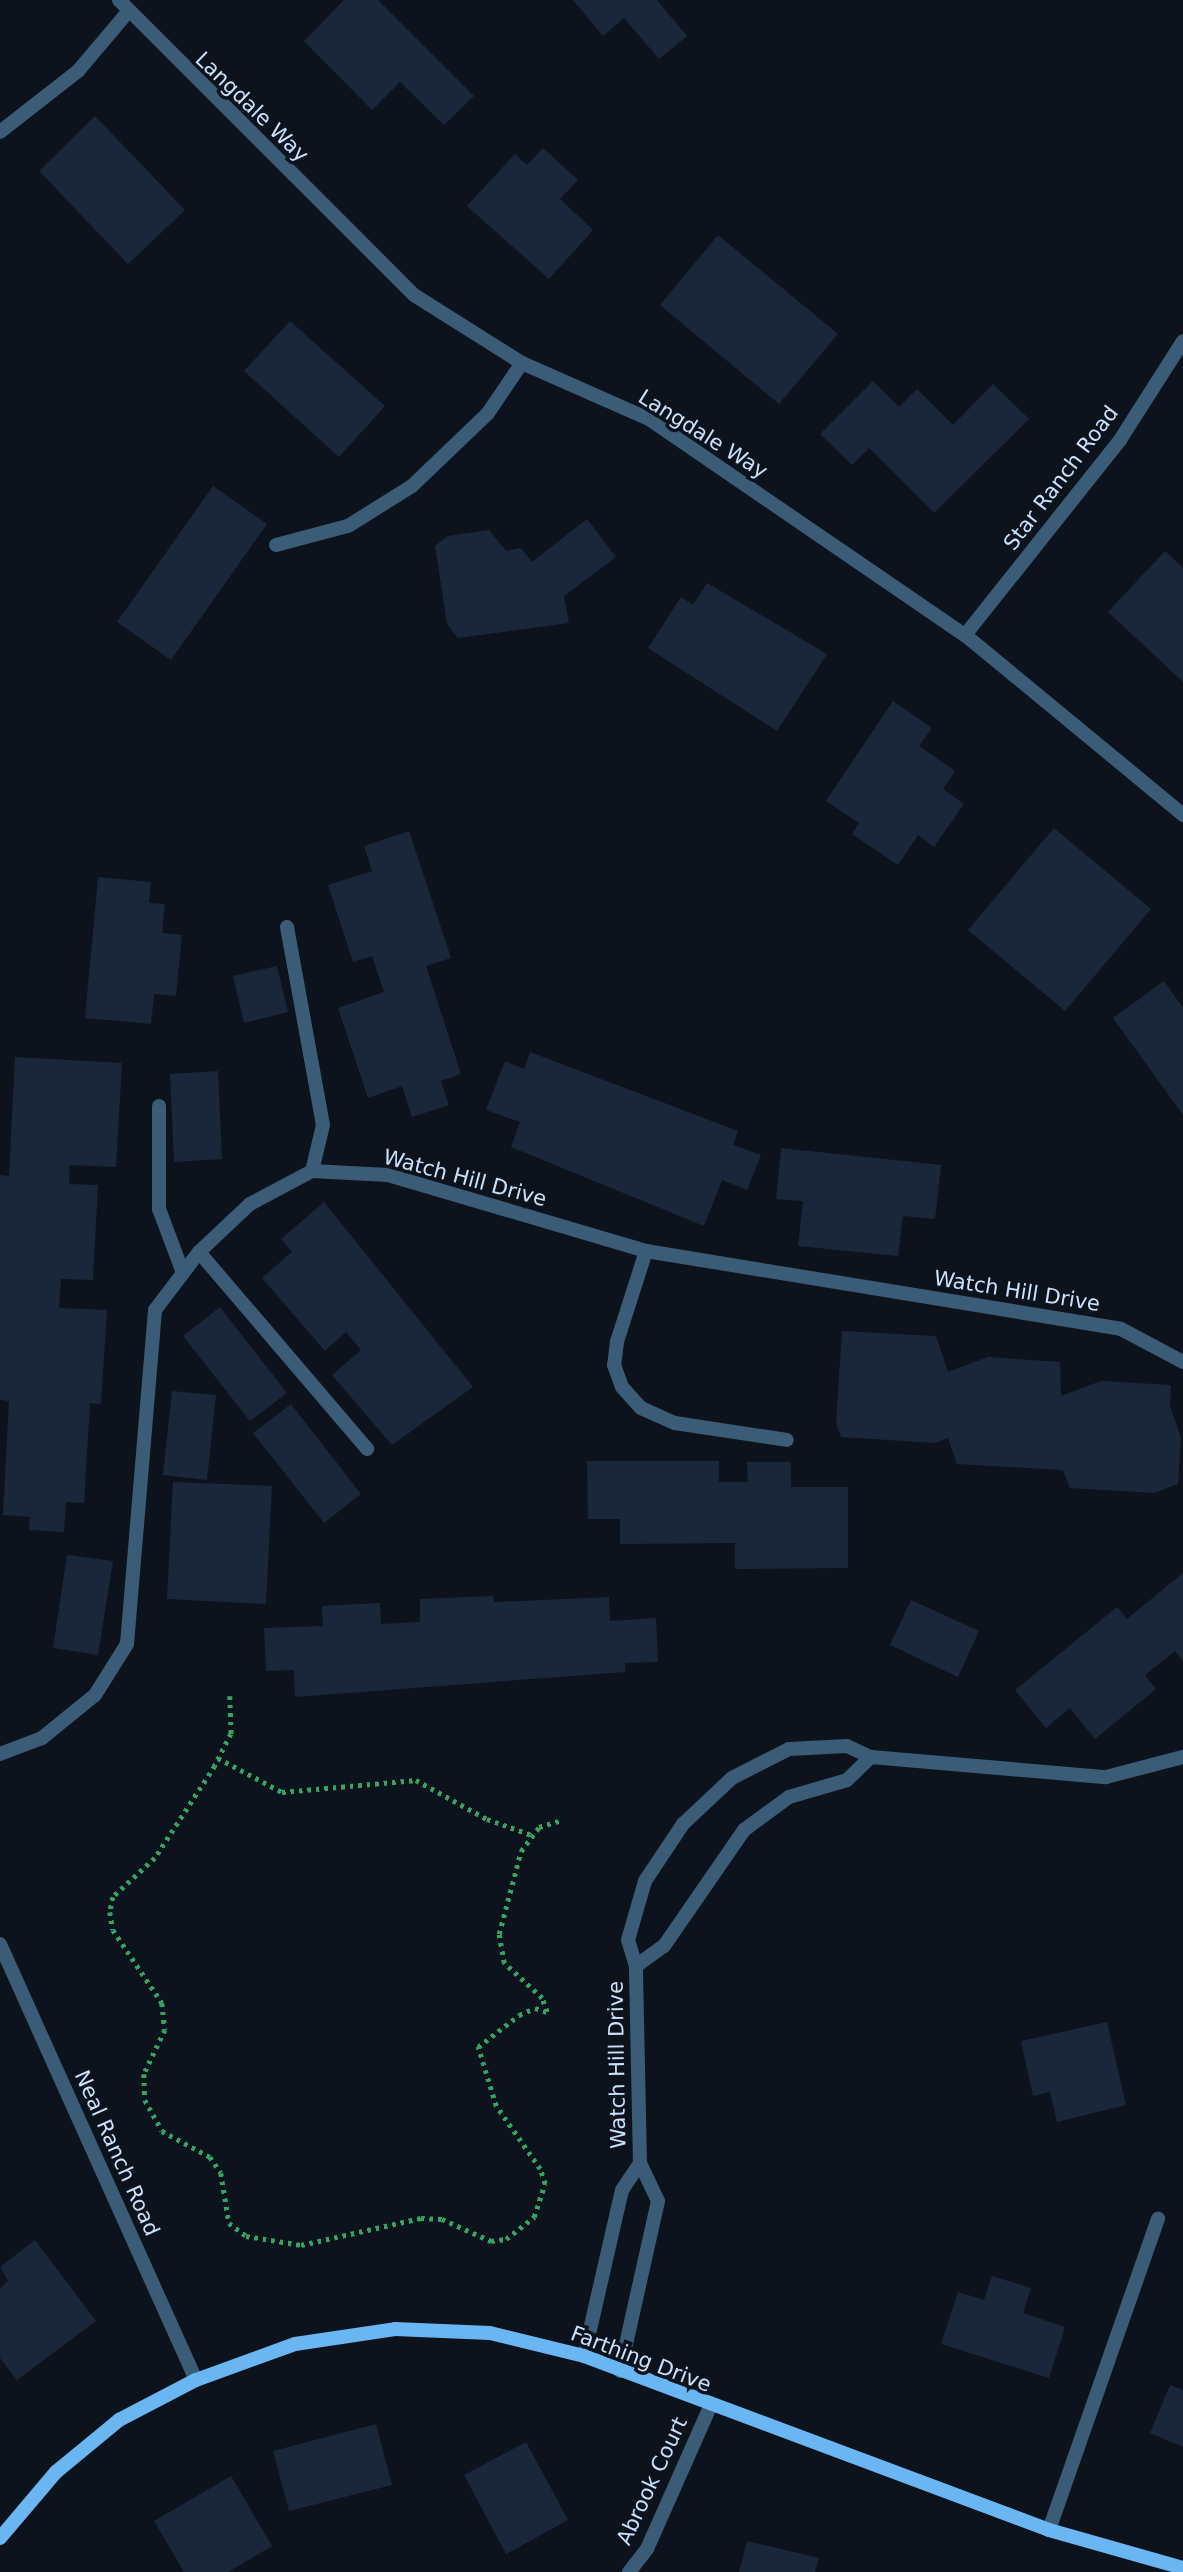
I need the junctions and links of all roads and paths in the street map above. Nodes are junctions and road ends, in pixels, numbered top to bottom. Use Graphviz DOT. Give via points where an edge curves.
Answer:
graph roads {
  1 [pos="119,0"];
  2 [pos="127,13"];
  3 [pos="0,132"];
  4 [pos="1183,341"];
  5 [pos="522,363"];
  6 [pos="276,545"];
  7 [pos="965,635"];
  8 [pos="1183,815"];
  9 [pos="287,927"];
  10 [pos="159,1106"];
  11 [pos="312,1171"];
  12 [pos="646,1251"];
  13 [pos="199,1252"];
  14 [pos="183,1273"];
  15 [pos="1183,1362"];
  16 [pos="787,1440"];
  17 [pos="367,1448"];
  18 [pos="230,1696"];
  19 [pos="0,1754"];
  20 [pos="871,1757"];
  21 [pos="1183,1757"];
  22 [pos="218,1758"];
  23 [pos="559,1821"];
  24 [pos="532,1835"];
  25 [pos="0,1944"];
  26 [pos="636,1966"];
  27 [pos="640,2163"];
  28 [pos="1158,2219"];
  29 [pos="584,2356"];
  30 [pos="620,2371"];
  31 [pos="196,2380"];
  32 [pos="710,2407"];
  33 [pos="1049,2530"];
  34 [pos="0,2538"];
  35 [pos="1183,2568"];
  36 [pos="629,2572"];
  1 -- 2 [label="street, Langdale Way"];
  2 -- 3 [label="street" via="78,71"];
  2 -- 5 [label="street, Langdale Way" via="414,295"];
  4 -- 7 [label="street, Star Ranch Road" via="1120,440"];
  5 -- 6 [label="street" via="488,413 412,486 348,526"];
  5 -- 7 [label="street, Langdale Way" via="649,419"];
  7 -- 8 [label="street, Langdale Way"];
  9 -- 11 [label="street" via="323,1125"];
  10 -- 14 [label="street" via="159,1209"];
  11 -- 12 [label="street, Watch Hill Drive" via="388,1175"];
  11 -- 13 [label="street" via="250,1205"];
  12 -- 15 [label="street, Watch Hill Drive" via="1121,1329"];
  12 -- 16 [label="street" via="617,1342 614,1365 622,1387 641,1408 675,1423"];
  13 -- 14 [label="street"];
  13 -- 17 [label="street"];
  14 -- 19 [label="street" via="155,1310 127,1644 96,1695 42,1738"];
  18 -- 22 [label="path" via="231,1734"];
  20 -- 21 [label="street, Watch Hill Drive" via="1106,1777"];
  20 -- 26 [label="street, Watch Hill Drive" via="847,1780 789,1797 744,1830 664,1946"];
  20 -- 26 [label="street, Watch Hill Drive" via="847,1746 789,1749 743,1771 706,1801 645,1881 628,1940"];
  22 -- 24 [label="path" via="282,1792 416,1780 487,1819"];
  22 -- 24 [label="path" via="166,1843 124,1882 110,1912 113,1930 162,2003 165,2030 144,2074 145,2100 162,2131 210,2157 220,2173 229,2223 246,2236 301,2245 421,2218 442,2219 491,2241 506,2239 534,2217 545,2184 540,2169 496,2106 478,2047 519,2015 535,2008 547,2012 542,1998 504,1963 500,1949 510,1882"];
  23 -- 24 [label="path"];
  25 -- 31 [label="street, Neal Ranch Road"];
  26 -- 27 [label="street, Watch Hill Drive"];
  27 -- 29 [label="street, Watch Hill Drive" via="622,2190"];
  27 -- 30 [label="street, Watch Hill Drive" via="658,2201"];
  28 -- 33 [label="street"];
  29 -- 30 [label="street, Farthing Drive"];
  29 -- 31 [label="street, Farthing Drive" via="490,2333 395,2329 295,2344"];
  30 -- 32 [label="street, Farthing Drive"];
  31 -- 34 [label="street, Farthing Drive" via="119,2420 56,2472"];
  32 -- 33 [label="street, Farthing Drive"];
  32 -- 36 [label="street, Abrook Court" via="647,2549"];
  33 -- 35 [label="street, Farthing Drive"];
}
